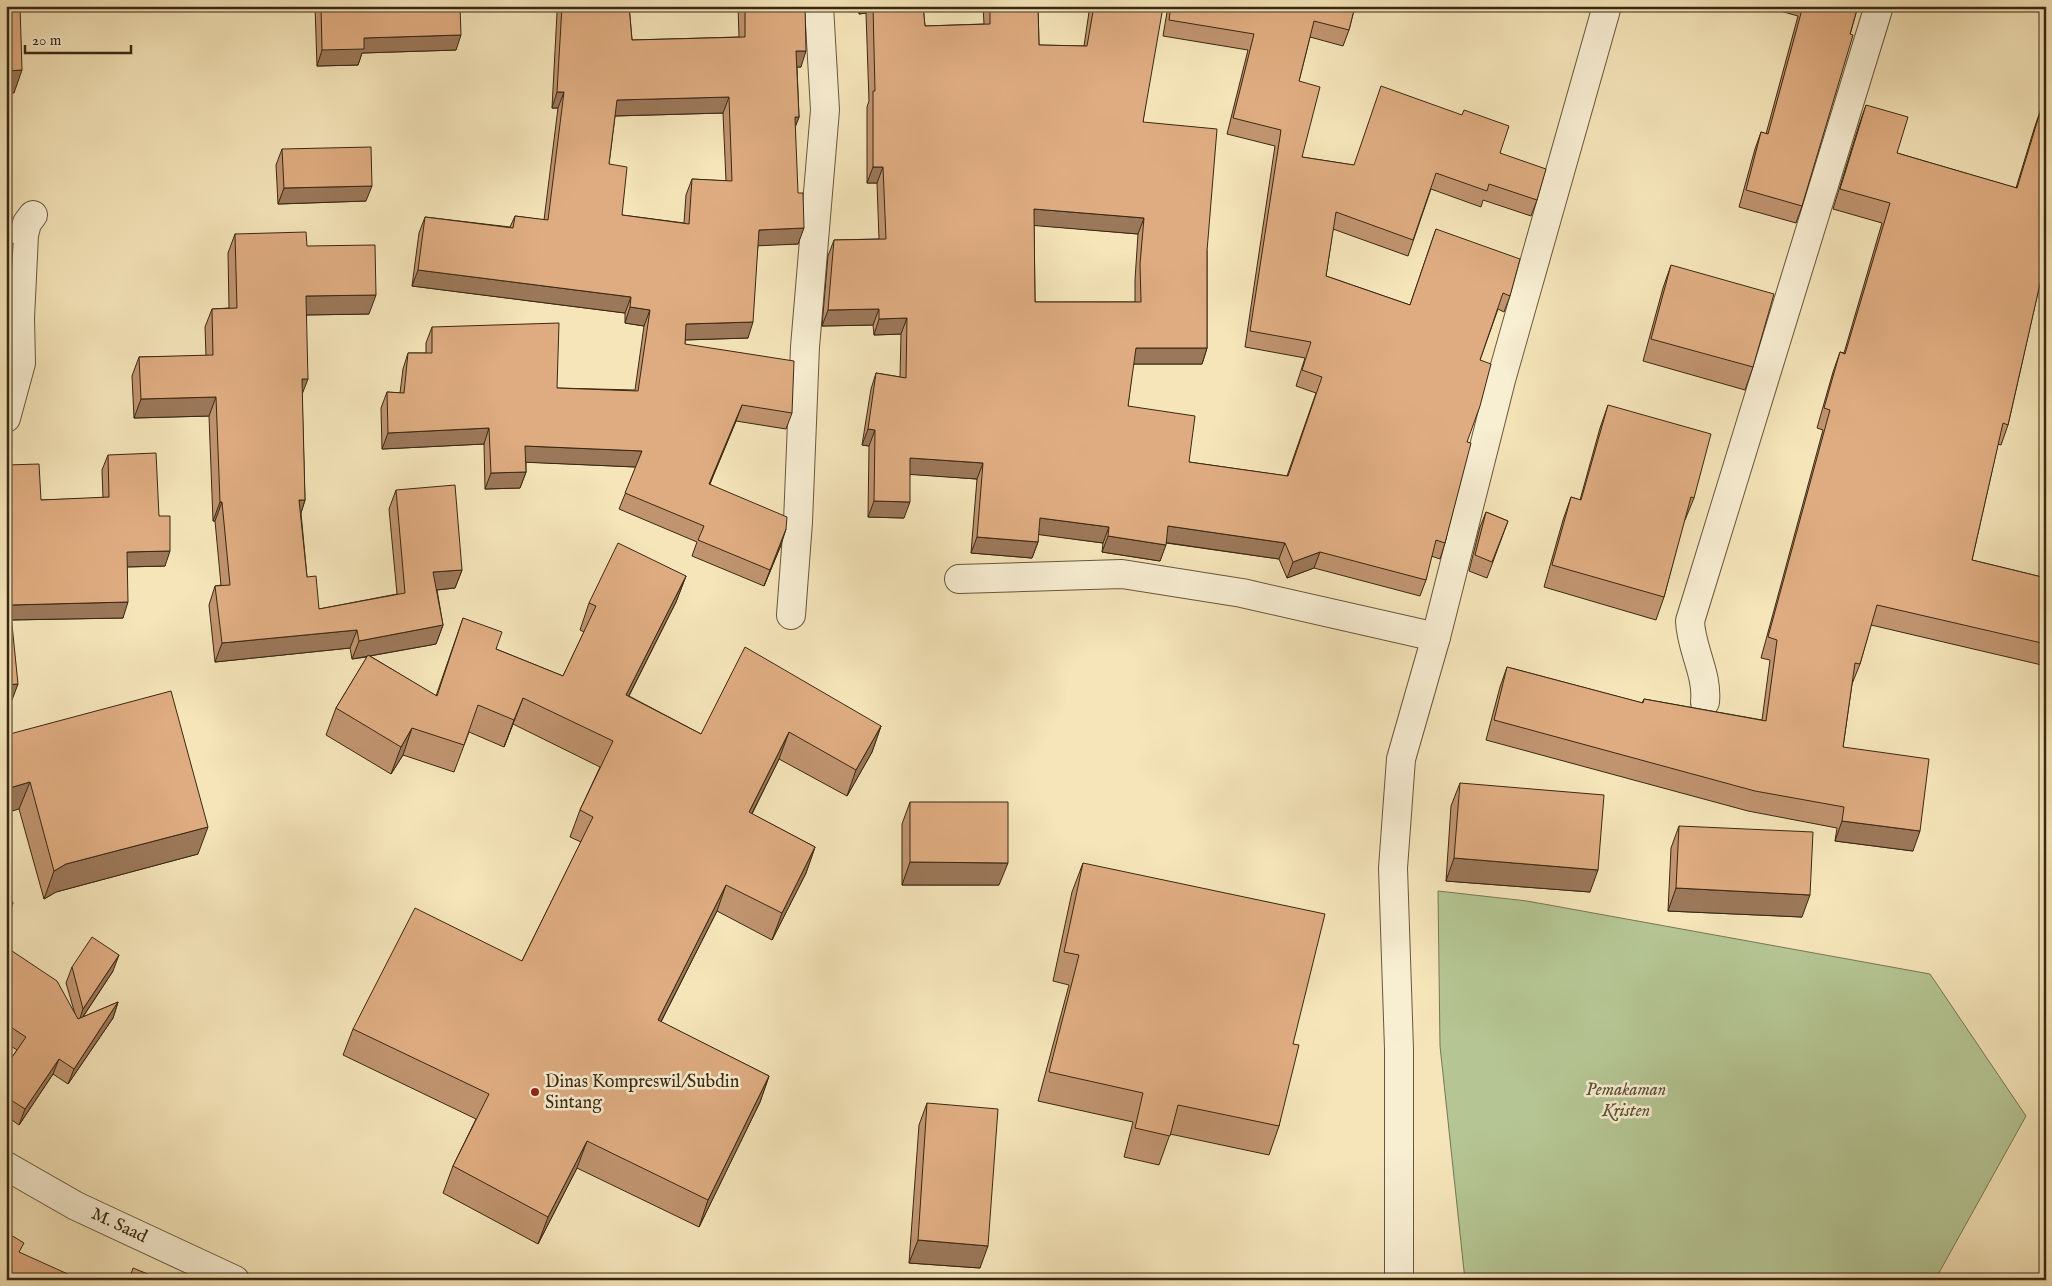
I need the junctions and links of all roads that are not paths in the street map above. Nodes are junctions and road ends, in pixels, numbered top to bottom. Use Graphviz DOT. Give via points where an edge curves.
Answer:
graph roads {
  1 [pos="819,6"];
  2 [pos="1607,6"];
  3 [pos="1879,6"];
  4 [pos="33,215"];
  5 [pos="6,418"];
  6 [pos="960,579"];
  7 [pos="791,615"];
  8 [pos="1436,637"];
  9 [pos="1705,702"];
  10 [pos="6,1166"];
  11 [pos="235,1280"];
  12 [pos="1399,1280"];
  1 -- 7 [label="street" via="825,110 805,347"];
  2 -- 8 [label="street" via="1502,380"];
  3 -- 9 [label="street" via="1690,622 1690,638 1704,681"];
  4 -- 5 [label="street" via="24,235 20,362"];
  6 -- 8 [label="street" via="1122,574 1242,593"];
  8 -- 12 [label="street" via="1407,732 1396,812 1393,868 1399,1048"];
  10 -- 11 [label="street, M. Saad" via="76,1206"];
}
